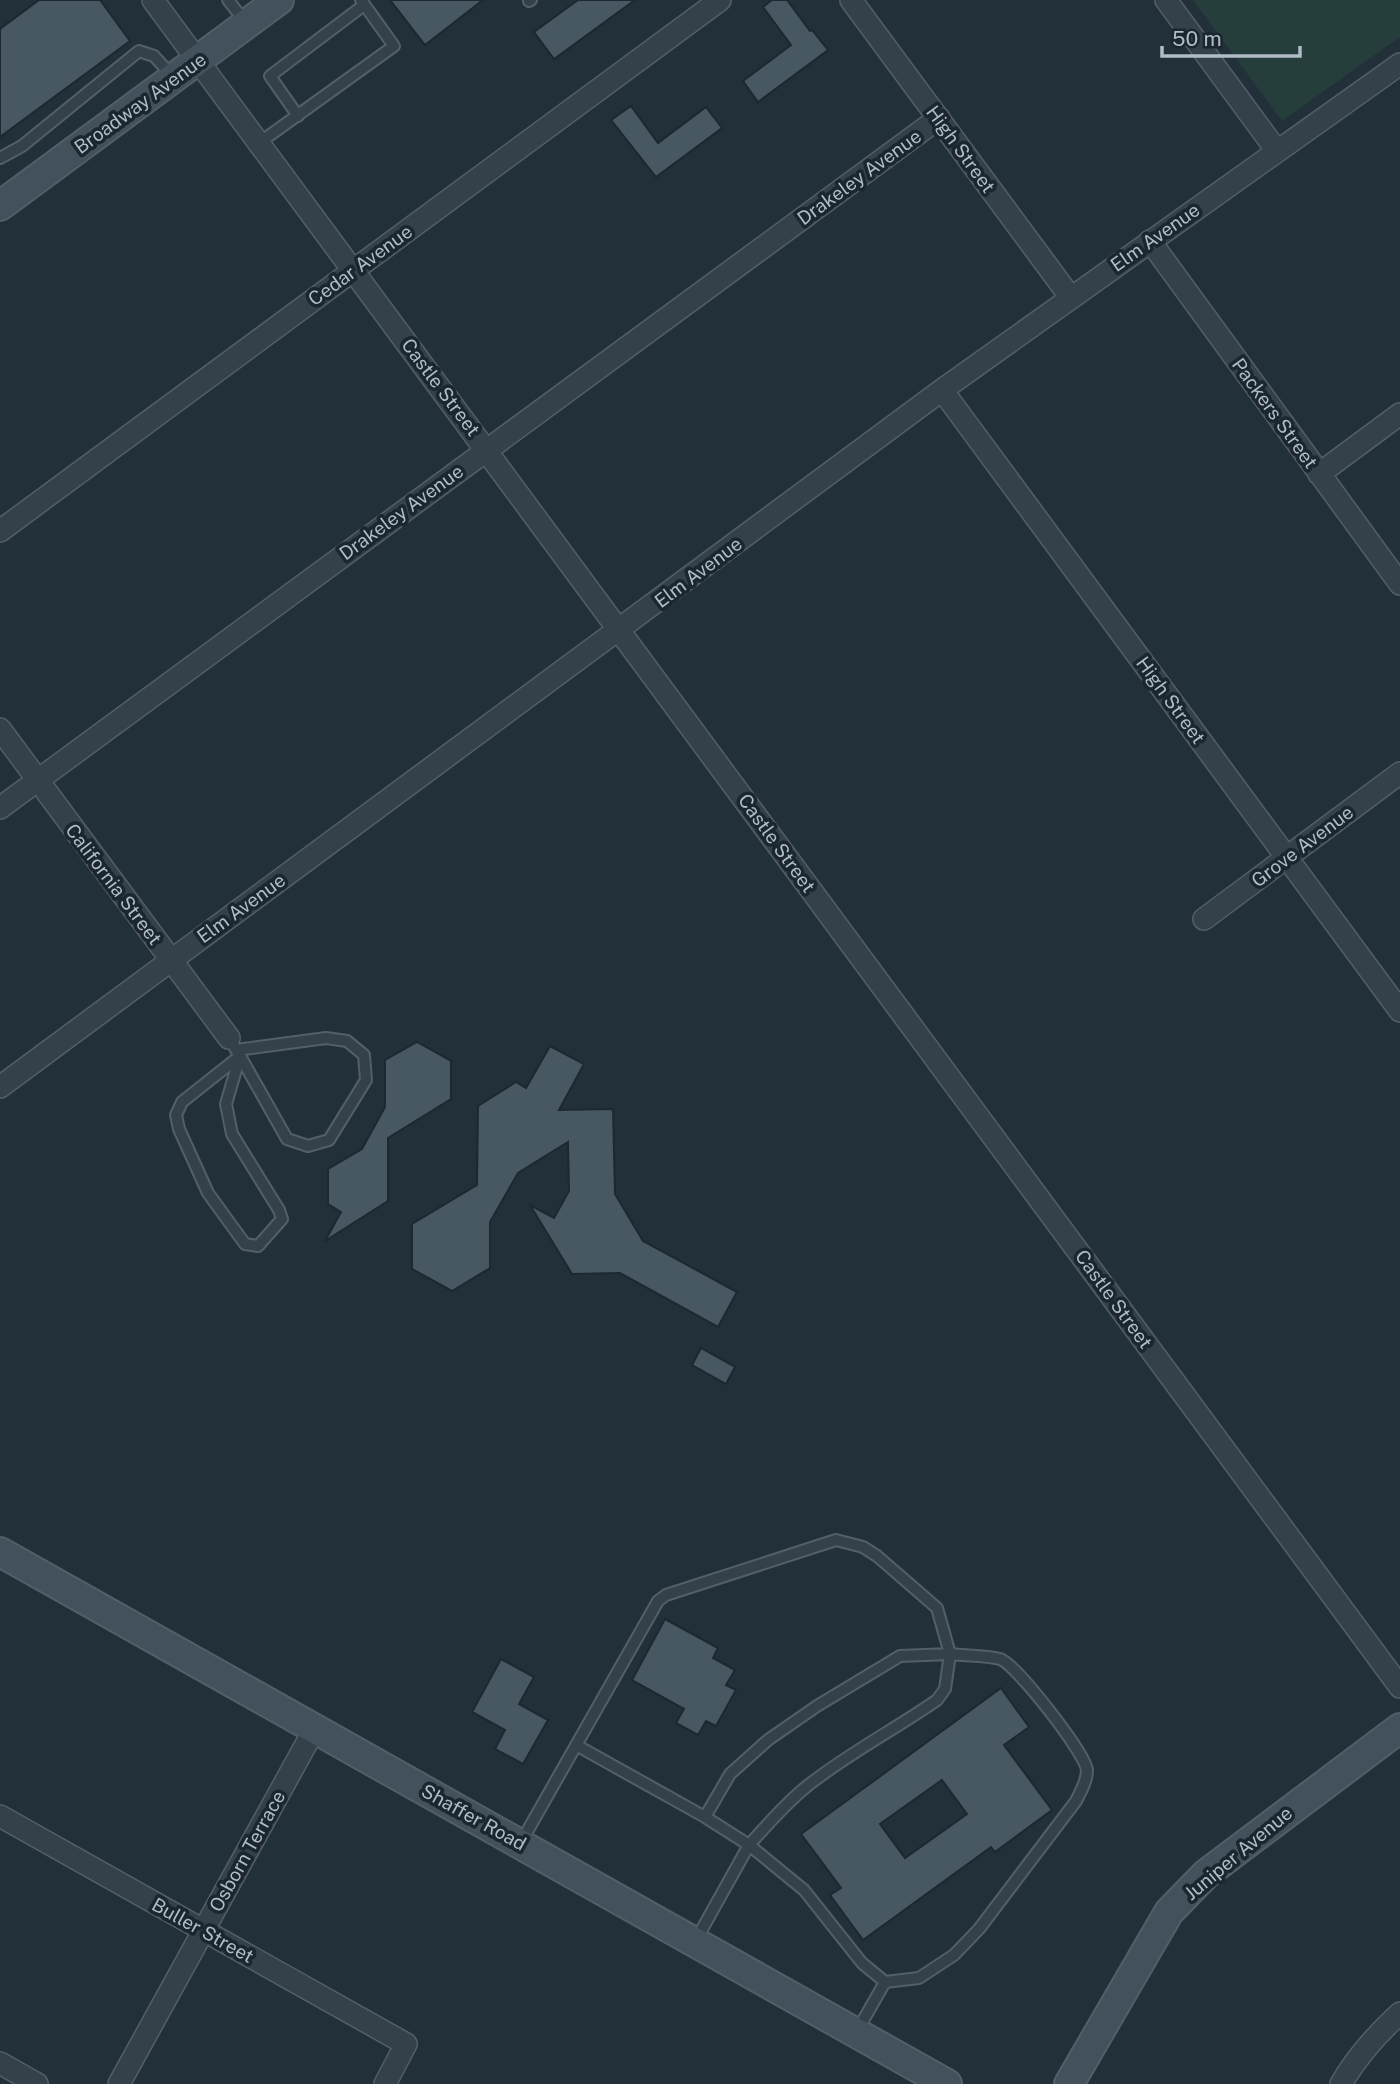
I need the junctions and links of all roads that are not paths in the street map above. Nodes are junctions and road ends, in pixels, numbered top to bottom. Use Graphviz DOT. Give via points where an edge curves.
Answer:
graph roads {
  1 [pos="153,0"];
  2 [pos="228,0"];
  3 [pos="279,0"];
  4 [pos="720,0"];
  5 [pos="851,0"];
  6 [pos="1166,0"];
  7 [pos="363,3"];
  8 [pos="247,24"];
  9 [pos="198,60"];
  10 [pos="1400,64"];
  11 [pos="174,78"];
  12 [pos="298,116"];
  13 [pos="939,118"];
  14 [pos="260,142"];
  15 [pos="1277,151"];
  16 [pos="0,158"];
  17 [pos="0,205"];
  18 [pos="1150,241"];
  19 [pos="354,270"];
  20 [pos="1071,298"];
  21 [pos="942,390"];
  22 [pos="1400,414"];
  23 [pos="487,449"];
  24 [pos="1320,474"];
  25 [pos="0,531"];
  26 [pos="1400,584"];
  27 [pos="619,630"];
  28 [pos="0,729"];
  29 [pos="1400,774"];
  30 [pos="37,780"];
  31 [pos="0,807"];
  32 [pos="1286,857"];
  33 [pos="1203,919"];
  34 [pos="171,960"];
  35 [pos="1400,1010"];
  36 [pos="235,1048"];
  37 [pos="0,1087"];
  38 [pos="0,1552"];
  39 [pos="950,1654"];
  40 [pos="1400,1687"];
  41 [pos="315,1728"];
  42 [pos="1400,1728"];
  43 [pos="576,1745"];
  44 [pos="0,1816"];
  45 [pos="705,1817"];
  46 [pos="520,1844"];
  47 [pos="750,1845"];
  48 [pos="203,1930"];
  49 [pos="695,1942"];
  50 [pos="885,1982"];
  51 [pos="1400,2014"];
  52 [pos="856,2033"];
  53 [pos="0,2063"];
  54 [pos="37,2084"];
  55 [pos="119,2084"];
  56 [pos="385,2084"];
  57 [pos="947,2084"];
  58 [pos="1069,2084"];
  59 [pos="1341,2084"];
  1 -- 9 [label="street, Castle Street"];
  2 -- 8 [label="lane"];
  3 -- 8 [label="main road, Broadway Avenue"];
  4 -- 19 [label="street, Cedar Avenue"];
  5 -- 13 [label="street, High Street"];
  6 -- 15 [label="street"];
  7 -- 12 [label="lane" via="270,76"];
  7 -- 12 [label="lane" via="394,47"];
  8 -- 9 [label="main road, Broadway Avenue"];
  9 -- 11 [label="main road, Broadway Avenue"];
  9 -- 14 [label="street, Castle Street"];
  10 -- 15 [label="street, Elm Avenue"];
  11 -- 16 [label="lane" via="154,56 139,51 22,146"];
  11 -- 17 [label="main road, Broadway Avenue"];
  12 -- 14 [label="lane"];
  13 -- 20 [label="street, High Street"];
  13 -- 23 [label="street, Drakeley Avenue"];
  14 -- 19 [label="street, Castle Street"];
  15 -- 18 [label="street, Elm Avenue"];
  18 -- 20 [label="street, Elm Avenue"];
  18 -- 24 [label="street, Packers Street"];
  19 -- 23 [label="street, Castle Street"];
  19 -- 25 [label="street, Cedar Avenue"];
  20 -- 21 [label="street, Elm Avenue"];
  21 -- 27 [label="street, Elm Avenue"];
  21 -- 32 [label="street, High Street"];
  22 -- 24 [label="street"];
  23 -- 27 [label="street, Castle Street"];
  23 -- 30 [label="street, Drakeley Avenue"];
  24 -- 26 [label="street, Packers Street"];
  27 -- 34 [label="street, Elm Avenue"];
  27 -- 40 [label="street, Castle Street"];
  28 -- 30 [label="street, California Street"];
  29 -- 32 [label="street, Grove Avenue"];
  30 -- 31 [label="street, Drakeley Avenue"];
  30 -- 34 [label="street, California Street"];
  32 -- 33 [label="street, Grove Avenue"];
  32 -- 35 [label="street, High Street"];
  34 -- 36 [label="street, California Street"];
  34 -- 37 [label="street, Elm Avenue"];
  36 -- 36 [label="lane" via="287,1139 308,1146 329,1140 366,1080 364,1055 347,1041 326,1038"];
  36 -- 36 [label="lane" via="182,1102 176,1115 208,1193 244,1244 258,1247 282,1219 232,1134 226,1104"];
  38 -- 41 [label="main road, Shaffer Road"];
  39 -- 43 [label="lane" via="937,1608 877,1556 836,1540 666,1595 654,1608"];
  39 -- 45 [label="lane" via="900,1656 817,1706 730,1774"];
  39 -- 47 [label="lane" via="945,1689 937,1700 806,1787"];
  39 -- 50 [label="lane" via="1002,1659 1029,1684 1087,1767 1086,1781 1003,1898 954,1955 919,1978"];
  41 -- 46 [label="main road, Shaffer Road"];
  41 -- 48 [label="street, Osborn Terrace"];
  42 -- 58 [label="main road, Juniper Avenue" via="1206,1874 1169,1912"];
  43 -- 45 [label="lane"];
  43 -- 46 [label="lane"];
  44 -- 48 [label="street, Buller Street"];
  45 -- 47 [label="lane"];
  46 -- 49 [label="main road, Shaffer Road"];
  47 -- 49 [label="lane"];
  47 -- 50 [label="lane" via="804,1890 862,1963"];
  48 -- 55 [label="street, Osborn Terrace"];
  48 -- 56 [label="street, Buller Street" via="406,2044"];
  49 -- 52 [label="main road, Shaffer Road"];
  50 -- 52 [label="lane"];
  51 -- 59 [label="street" via="1372,2040"];
  52 -- 57 [label="main road, Shaffer Road"];
  53 -- 54 [label="street"];
}
